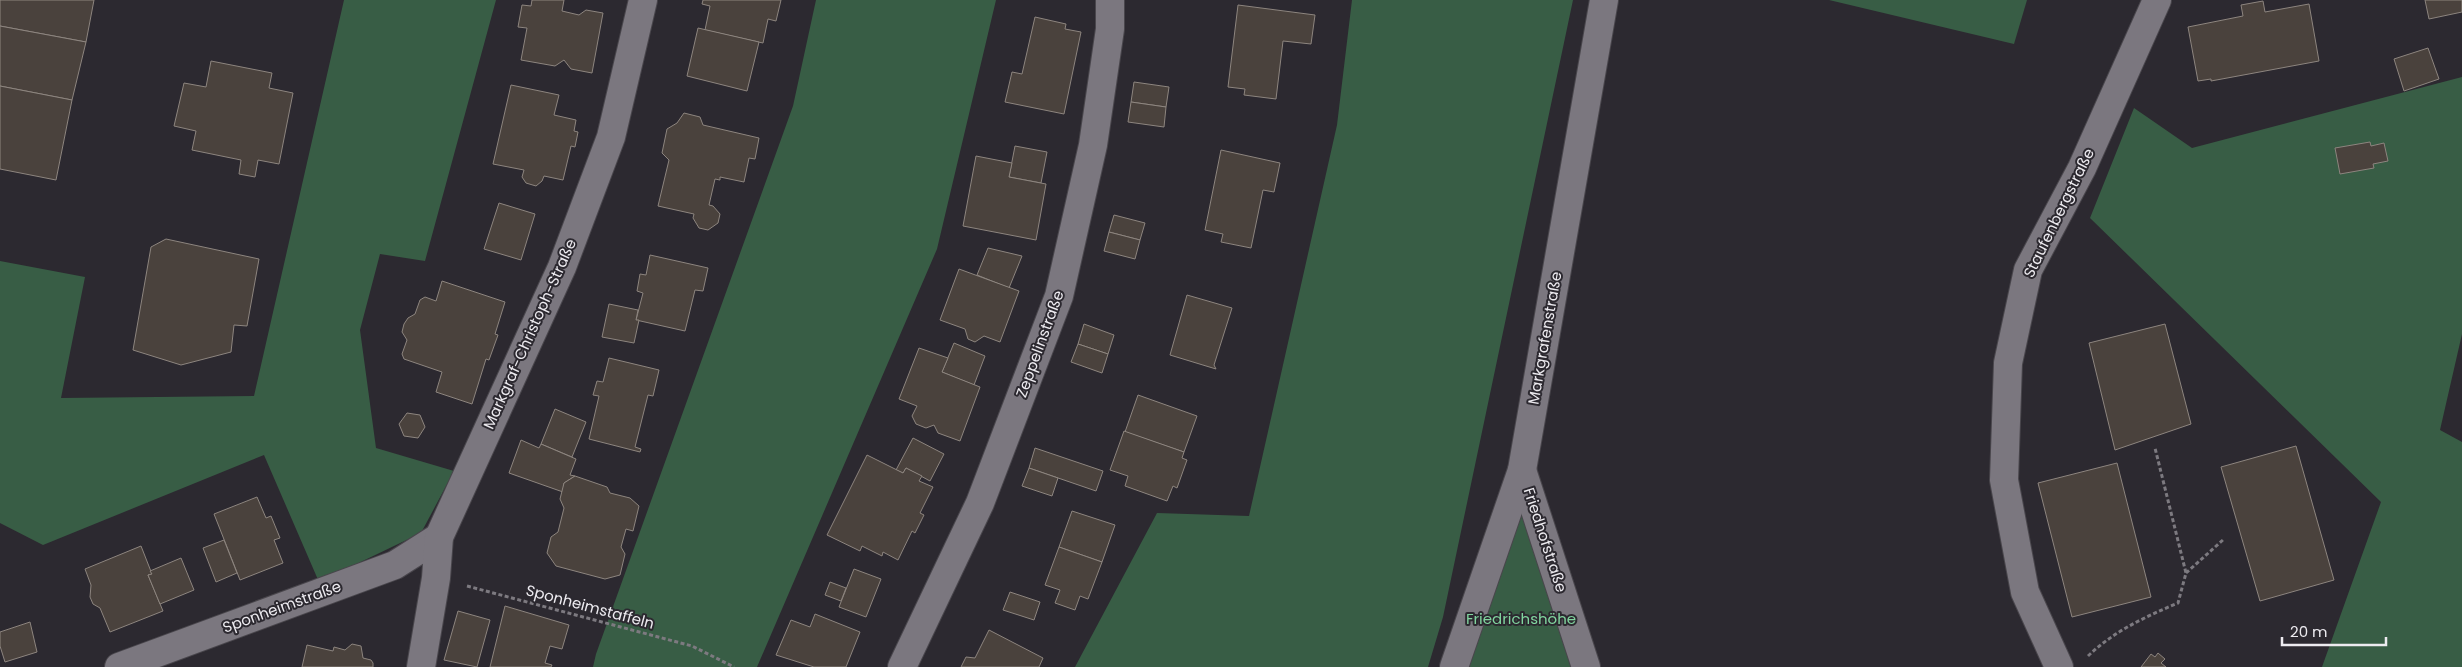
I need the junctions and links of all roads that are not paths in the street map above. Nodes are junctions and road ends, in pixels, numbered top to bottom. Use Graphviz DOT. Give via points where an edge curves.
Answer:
graph roads {
  1 [pos="643,0"];
  2 [pos="1110,0"];
  3 [pos="1604,0"];
  4 [pos="2157,0"];
  5 [pos="1522,470"];
  6 [pos="439,537"];
  7 [pos="119,667"];
  8 [pos="421,667"];
  9 [pos="902,667"];
  10 [pos="1454,667"];
  11 [pos="1586,667"];
  12 [pos="2059,667"];
  1 -- 6 [label="street, Markgraf-Christoph-Straße" via="611,137 562,267"];
  2 -- 9 [label="street, Zeppelinstraße" via="1110,29 1093,145 1059,296 980,503"];
  3 -- 5 [label="street, Markgrafenstraße"];
  4 -- 12 [label="street, Staufenbergstraße" via="2082,168 2028,270 2008,363 2004,480 2025,592"];
  5 -- 10 [label="street, Markgrafenstraße"];
  5 -- 11 [label="street, Friedhofstraße"];
  6 -- 7 [label="street, Sponheimstraße" via="395,565"];
  6 -- 8 [label="street, Markgraf-Christoph-Straße" via="436,578"];
}
